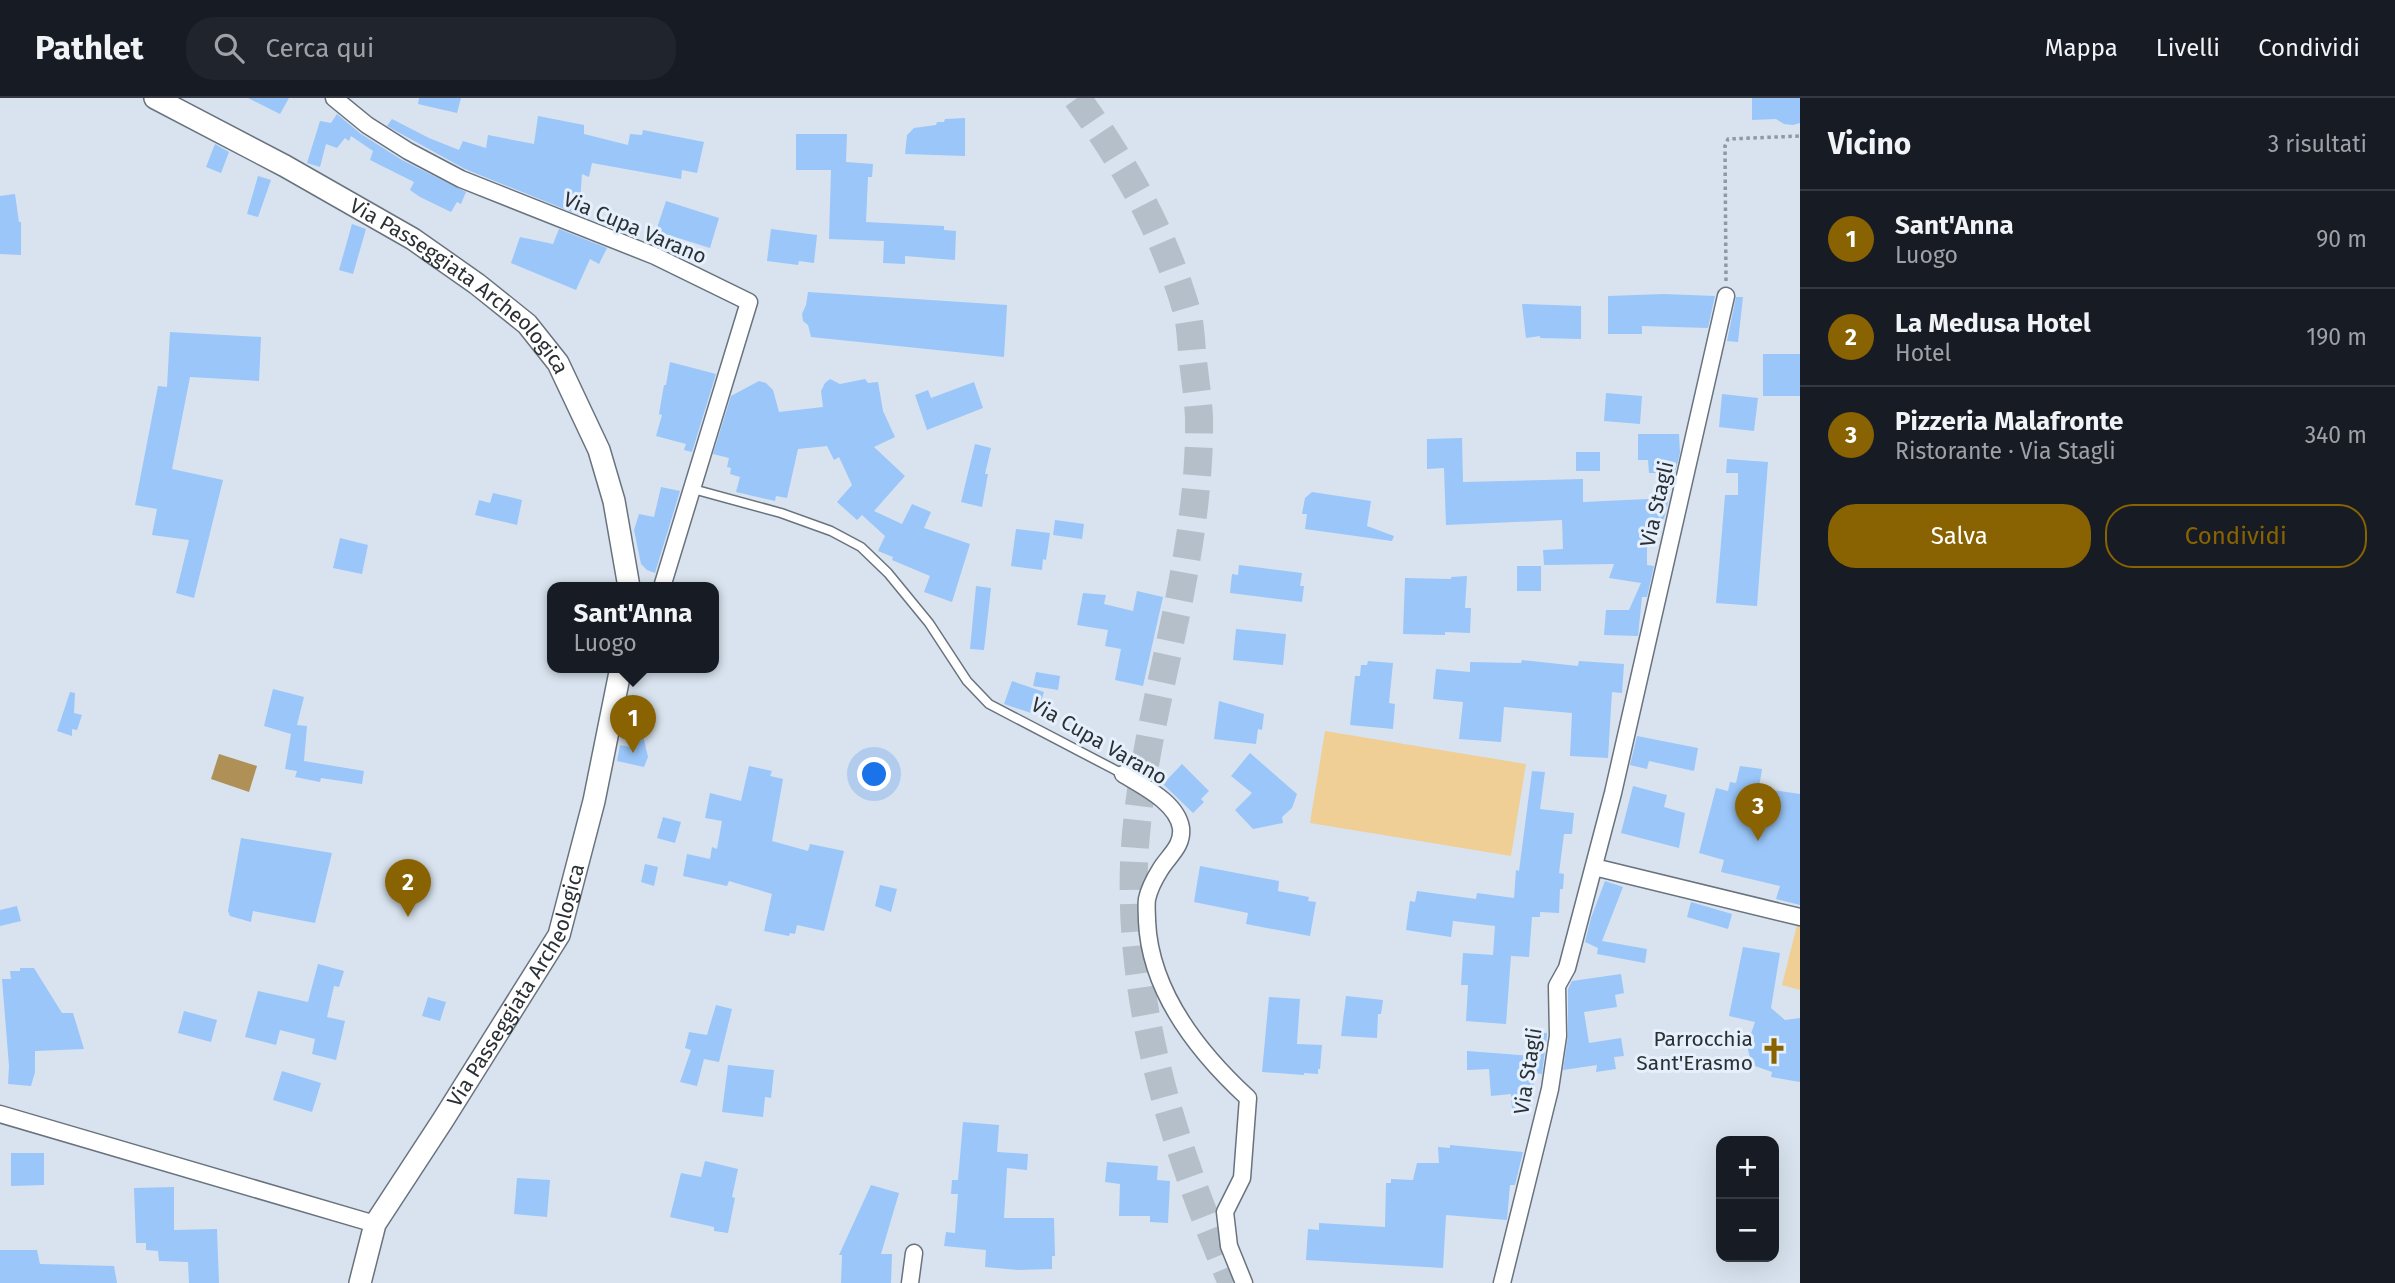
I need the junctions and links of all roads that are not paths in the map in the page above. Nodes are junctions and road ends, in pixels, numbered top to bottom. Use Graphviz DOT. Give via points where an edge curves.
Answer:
graph roads {
  1 [pos="155,98"];
  2 [pos="334,98"];
  3 [pos="1726,296"];
  4 [pos="693,489"];
  5 [pos="628,582"];
  6 [pos="664,582"];
  7 [pos="620,673"];
  8 [pos="1123,774"];
  9 [pos="1594,867"];
  10 [pos="1800,916"];
  11 [pos="0,1114"];
  12 [pos="375,1224"];
  13 [pos="914,1253"];
  14 [pos="360,1283"];
  15 [pos="911,1283"];
  16 [pos="1244,1283"];
  17 [pos="1502,1283"];
  1 -- 5 [label="street, Via Passeggiata Archeologica" via="413,239 527,324 558,363 599,450 614,501"];
  2 -- 4 [label="street, Via Cupa Varano" via="367,125 461,179 655,256 749,302"];
  3 -- 9 [label="street, Via Stagli"];
  4 -- 6 [label="street, Via Cupa Varano"];
  4 -- 8 [label="lane, Via Cupa Varano" via="781,513 861,547 929,623 967,681 989,704"];
  7 -- 12 [label="street, Via Passeggiata Archeologica" via="594,801 559,935"];
  8 -- 16 [label="street, Via Cupa Varano" via="1172,809 1181,828 1177,850 1160,869 1147,901 1148,934 1164,994 1219,1072 1248,1098 1242,1178 1225,1212 1230,1246"];
  9 -- 10 [label="street"];
  9 -- 17 [label="street, Via Stagli" via="1567,968 1557,986 1558,1036 1550,1088"];
  11 -- 12 [label="street"];
  12 -- 14 [label="street, Via Passeggiata Archeologica"];
  13 -- 15 [label="street"];
}
